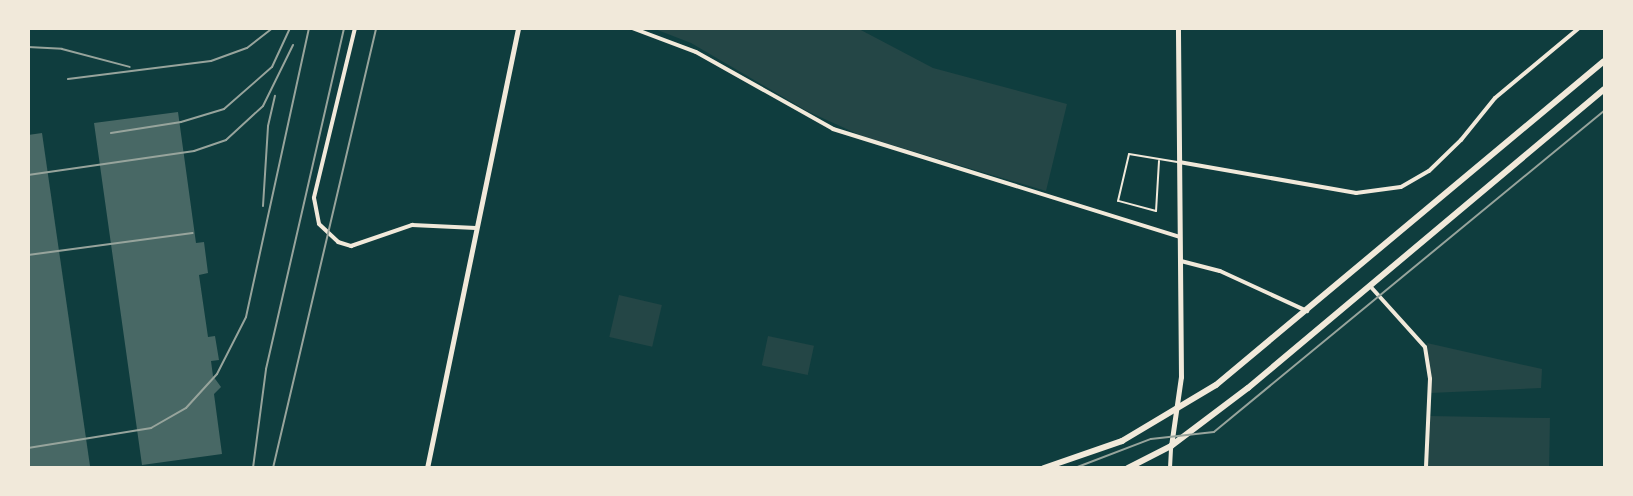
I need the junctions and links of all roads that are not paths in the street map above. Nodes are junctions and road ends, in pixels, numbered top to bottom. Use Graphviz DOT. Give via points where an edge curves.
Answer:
graph roads {
  1 [pos="355,28"];
  2 [pos="518,28"];
  3 [pos="632,28"];
  4 [pos="1178,28"];
  5 [pos="1579,28"];
  6 [pos="1605,61"];
  7 [pos="1605,89"];
  8 [pos="1159,161"];
  9 [pos="1179,162"];
  10 [pos="476,228"];
  11 [pos="1180,237"];
  12 [pos="1181,261"];
  13 [pos="1369,285"];
  14 [pos="1307,311"];
  15 [pos="1178,410"];
  16 [pos="1171,446"];
  17 [pos="426,468"];
  18 [pos="1044,468"];
  19 [pos="1128,468"];
  20 [pos="1170,468"];
  21 [pos="1426,468"];
  1 -- 10 [label="street" via="314,198 319,224 338,242 351,246 412,225"];
  2 -- 10 [label="main road"];
  3 -- 11 [label="street" via="696,52 833,129"];
  4 -- 9 [label="main road"];
  5 -- 9 [label="street" via="1495,98 1429,171 1401,187 1356,193"];
  6 -- 14 [label="main road"];
  7 -- 13 [label="main road"];
  8 -- 8 [label="lane" via="1156,210 1118,201 1129,154"];
  8 -- 9 [label="lane"];
  9 -- 11 [label="main road"];
  10 -- 17 [label="main road"];
  11 -- 12 [label="main road"];
  12 -- 14 [label="street" via="1220,271"];
  12 -- 15 [label="main road"];
  13 -- 16 [label="main road" via="1248,388"];
  13 -- 21 [label="street" via="1425,347 1430,379"];
  14 -- 15 [label="main road" via="1216,385"];
  15 -- 16 [label="main road"];
  15 -- 18 [label="main road" via="1122,441"];
  16 -- 19 [label="main road"];
  16 -- 20 [label="street"];
}
